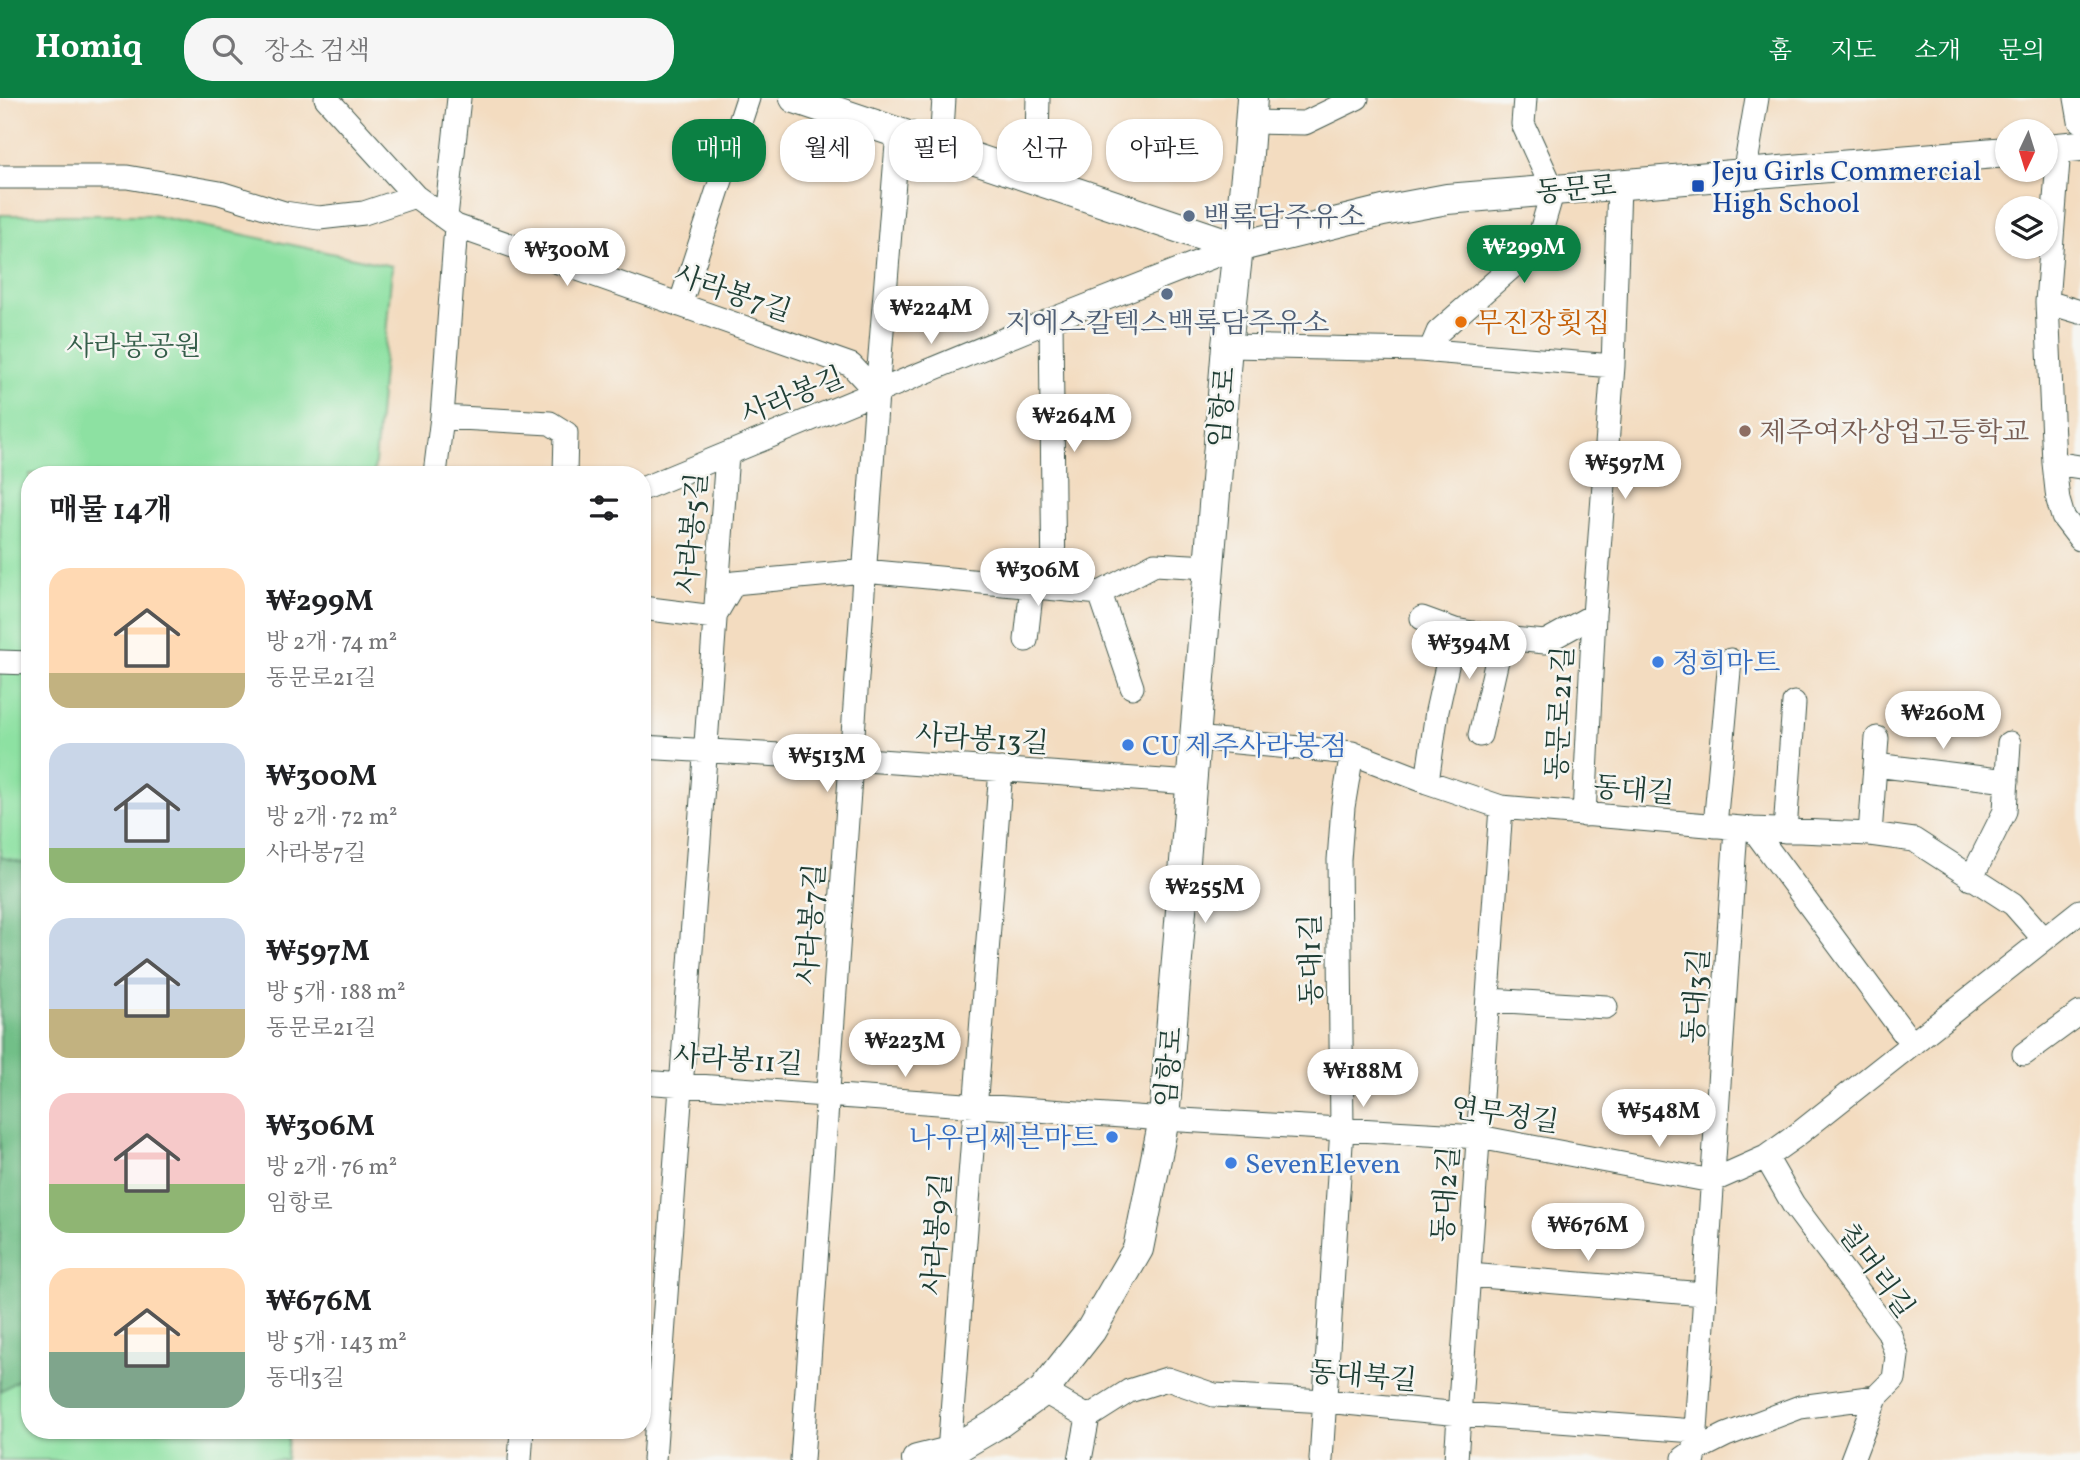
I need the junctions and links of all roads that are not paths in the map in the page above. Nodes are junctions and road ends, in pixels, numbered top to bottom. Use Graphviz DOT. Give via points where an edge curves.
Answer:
graph roads {
  1 [pos="326,98"];
  2 [pos="459,98"];
  3 [pos="748,98"];
  4 [pos="795,98"];
  5 [pos="944,98"];
  6 [pos="1038,98"];
  7 [pos="1357,98"];
  8 [pos="1525,98"];
  9 [pos="1757,98"];
  10 [pos="2076,98"];
  11 [pos="1251,110"];
  12 [pos="943,119"];
  13 [pos="1037,119"];
  14 [pos="2080,121"];
  15 [pos="889,129"];
  16 [pos="2062,147"];
  17 [pos="1995,153"];
  18 [pos="1744,175"];
  19 [pos="0,177"];
  20 [pos="894,182"];
  21 [pos="1045,182"];
  22 [pos="1619,185"];
  23 [pos="1553,190"];
  24 [pos="415,196"];
  25 [pos="451,221"];
  26 [pos="1237,247"];
  27 [pos="2047,302"];
  28 [pos="680,305"];
  29 [pos="2080,312"];
  30 [pos="1051,320"];
  31 [pos="1227,346"];
  32 [pos="1430,351"];
  33 [pos="1613,366"];
  34 [pos="877,393"];
  35 [pos="442,417"];
  36 [pos="727,454"];
  37 [pos="2054,463"];
  38 [pos="436,466"];
  39 [pos="565,466"];
  40 [pos="2080,467"];
  41 [pos="651,485"];
  42 [pos="2080,539"];
  43 [pos="1208,567"];
  44 [pos="864,571"];
  45 [pos="1043,587"];
  46 [pos="1100,593"];
  47 [pos="651,609"];
  48 [pos="1594,615"];
  49 [pos="714,617"];
  50 [pos="1422,618"];
  51 [pos="1455,630"];
  52 [pos="1502,638"];
  53 [pos="1026,640"];
  54 [pos="1730,660"];
  55 [pos="0,662"];
  56 [pos="21,663"];
  57 [pos="1132,687"];
  58 [pos="1794,703"];
  59 [pos="1480,735"];
  60 [pos="1195,738"];
  61 [pos="1877,738"];
  62 [pos="2009,743"];
  63 [pos="651,747"];
  64 [pos="705,749"];
  65 [pos="1352,753"];
  66 [pos="851,759"];
  67 [pos="1875,765"];
  68 [pos="1001,769"];
  69 [pos="2007,781"];
  70 [pos="1427,782"];
  71 [pos="1191,783"];
  72 [pos="1501,807"];
  73 [pos="1584,815"];
  74 [pos="1735,828"];
  75 [pos="1785,831"];
  76 [pos="1870,834"];
  77 [pos="1971,879"];
  78 [pos="2080,911"];
  79 [pos="2043,938"];
  80 [pos="1489,1000"];
  81 [pos="1606,1007"];
  82 [pos="2080,1013"];
  83 [pos="1912,1044"];
  84 [pos="2024,1054"];
  85 [pos="651,1082"];
  86 [pos="680,1084"];
  87 [pos="827,1096"];
  88 [pos="976,1105"];
  89 [pos="1164,1119"];
  90 [pos="1342,1128"];
  91 [pos="1479,1137"];
  92 [pos="1766,1157"];
  93 [pos="1712,1181"];
  94 [pos="1469,1275"];
  95 [pos="1704,1294"];
  96 [pos="1043,1391"];
  97 [pos="1876,1397"];
  98 [pos="1325,1401"];
  99 [pos="1460,1414"];
  100 [pos="1088,1417"];
  101 [pos="521,1439"];
  102 [pos="1691,1451"];
  103 [pos="949,1452"];
  104 [pos="520,1460"];
  105 [pos="654,1460"];
  106 [pos="802,1460"];
  107 [pos="917,1460"];
  108 [pos="1080,1460"];
  109 [pos="1321,1460"];
  110 [pos="1456,1460"];
  111 [pos="1852,1460"];
  1 -- 24 [label="street, 사라봉7길"];
  2 -- 25 [label="street"];
  3 -- 28 [label="street"];
  4 -- 15 [label="main road"];
  5 -- 12 [label="street"];
  6 -- 13 [label="street"];
  7 -- 11 [label="street" via="1305,122"];
  8 -- 23 [label="street" via="1523,124"];
  9 -- 18 [label="street"];
  10 -- 14 [label="street"];
  11 -- 26 [label="main road, 임항로"];
  16 -- 27 [label="street"];
  17 -- 18 [label="main road, 동문로"];
  18 -- 22 [label="main road, 동문로"];
  19 -- 24 [label="street" via="127,177 220,193 284,213 319,218 364,213"];
  20 -- 34 [label="street, 사라봉7길"];
  21 -- 26 [label="main road"];
  22 -- 23 [label="main road, 동문로"];
  22 -- 33 [label="street, 동문로21길"];
  23 -- 26 [label="main road, 동문로" via="1447,199"];
  23 -- 32 [label="street" via="1537,245 1438,332"];
  24 -- 25 [label="street, 사라봉7길"];
  25 -- 28 [label="street, 사라봉7길"];
  25 -- 35 [label="street"];
  26 -- 30 [label="street, 사라봉길"];
  26 -- 31 [label="main road, 임항로"];
  27 -- 29 [label="street"];
  27 -- 37 [label="street"];
  28 -- 34 [label="street, 사라봉7길" via="851,365"];
  30 -- 34 [label="street, 사라봉길"];
  30 -- 45 [label="street"];
  31 -- 32 [label="street"];
  31 -- 43 [label="main road, 임항로"];
  32 -- 33 [label="street"];
  33 -- 48 [label="street, 동문로21길"];
  34 -- 36 [label="street, 사라봉길"];
  34 -- 44 [label="street, 사라봉7길"];
  35 -- 38 [label="street"];
  35 -- 39 [label="street" via="550,423 566,433"];
  36 -- 41 [label="street, 사라봉길"];
  36 -- 49 [label="street, 사라봉5길"];
  37 -- 40 [label="street"];
  37 -- 42 [label="street" via="2063,517"];
  43 -- 46 [label="street" via="1154,564"];
  43 -- 60 [label="main road, 임항로"];
  44 -- 45 [label="street"];
  44 -- 49 [label="street" via="734,583"];
  44 -- 66 [label="street, 사라봉7길"];
  45 -- 46 [label="street"];
  45 -- 53 [label="street"];
  46 -- 57 [label="street"];
  47 -- 49 [label="street, 사라봉5길"];
  48 -- 52 [label="street, 동문로21길" via="1545,642"];
  48 -- 73 [label="street, 동문로21길"];
  49 -- 64 [label="street, 사라봉5길"];
  50 -- 51 [label="street, 동문로21길"];
  51 -- 52 [label="street, 동문로21길"];
  51 -- 70 [label="street"];
  52 -- 59 [label="street"];
  54 -- 74 [label="street, 동대3길"];
  55 -- 56 [label="street"];
  58 -- 75 [label="street"];
  60 -- 65 [label="street, 동대길"];
  60 -- 71 [label="main road, 임항로"];
  61 -- 67 [label="street"];
  62 -- 69 [label="street"];
  63 -- 64 [label="street, 사라봉13길"];
  64 -- 66 [label="street, 사라봉13길"];
  64 -- 86 [label="street, 사라봉5길"];
  65 -- 70 [label="street, 동대길"];
  65 -- 90 [label="street, 동대1길" via="1339,860"];
  66 -- 68 [label="street, 사라봉13길"];
  66 -- 87 [label="street, 사라봉7길"];
  67 -- 69 [label="street"];
  67 -- 76 [label="street"];
  68 -- 71 [label="street, 사라봉13길"];
  68 -- 88 [label="street, 사라봉9길"];
  69 -- 77 [label="street" via="2005,811"];
  70 -- 72 [label="street, 동대길"];
  71 -- 89 [label="main road, 임항로"];
  72 -- 73 [label="street, 동대길"];
  72 -- 80 [label="street, 동대2길"];
  73 -- 74 [label="street, 동대길"];
  74 -- 75 [label="street, 동대길"];
  74 -- 83 [label="street"];
  74 -- 93 [label="street, 동대3길"];
  75 -- 76 [label="street, 동대길"];
  76 -- 77 [label="street, 동대길" via="1914,840"];
  77 -- 79 [label="street, 동대길" via="2013,904"];
  78 -- 79 [label="street"];
  79 -- 83 [label="street"];
  80 -- 81 [label="street"];
  80 -- 91 [label="street, 동대2길"];
  82 -- 84 [label="street"];
  83 -- 92 [label="street"];
  85 -- 86 [label="street, 사라봉11길"];
  86 -- 87 [label="street, 사라봉11길"];
  86 -- 105 [label="street, 사라봉5길"];
  87 -- 88 [label="street, 사라봉11길"];
  87 -- 106 [label="street, 사라봉7길"];
  88 -- 89 [label="street, 사라봉11길"];
  88 -- 103 [label="street, 사라봉9길"];
  89 -- 90 [label="street, 연무정길"];
  89 -- 96 [label="main road, 임항로" via="1138,1249 1091,1330"];
  90 -- 91 [label="street, 연무정길"];
  90 -- 98 [label="street, 동대1길"];
  91 -- 93 [label="street, 연무정길"];
  91 -- 94 [label="street, 동대2길"];
  92 -- 93 [label="street"];
  92 -- 97 [label="street, 칠머리길" via="1793,1205 1889,1332 1897,1356 1894,1379"];
  93 -- 95 [label="street, 동대3길"];
  94 -- 95 [label="street"];
  94 -- 99 [label="street, 동대2길"];
  95 -- 102 [label="street, 동대3길"];
  96 -- 100 [label="street"];
  96 -- 103 [label="main road, 임항로"];
  97 -- 102 [label="street" via="1800,1407"];
  97 -- 111 [label="street, 칠머리길"];
  98 -- 99 [label="street, 동대북길"];
  98 -- 100 [label="street, 동대북길" via="1214,1395 1167,1379 1129,1391"];
  98 -- 109 [label="street, 동대1길"];
  99 -- 102 [label="street, 동대북길"];
  99 -- 110 [label="street, 동대2길"];
  100 -- 108 [label="street"];
  101 -- 104 [label="street"];
  103 -- 107 [label="main road, 임항로"];
}
